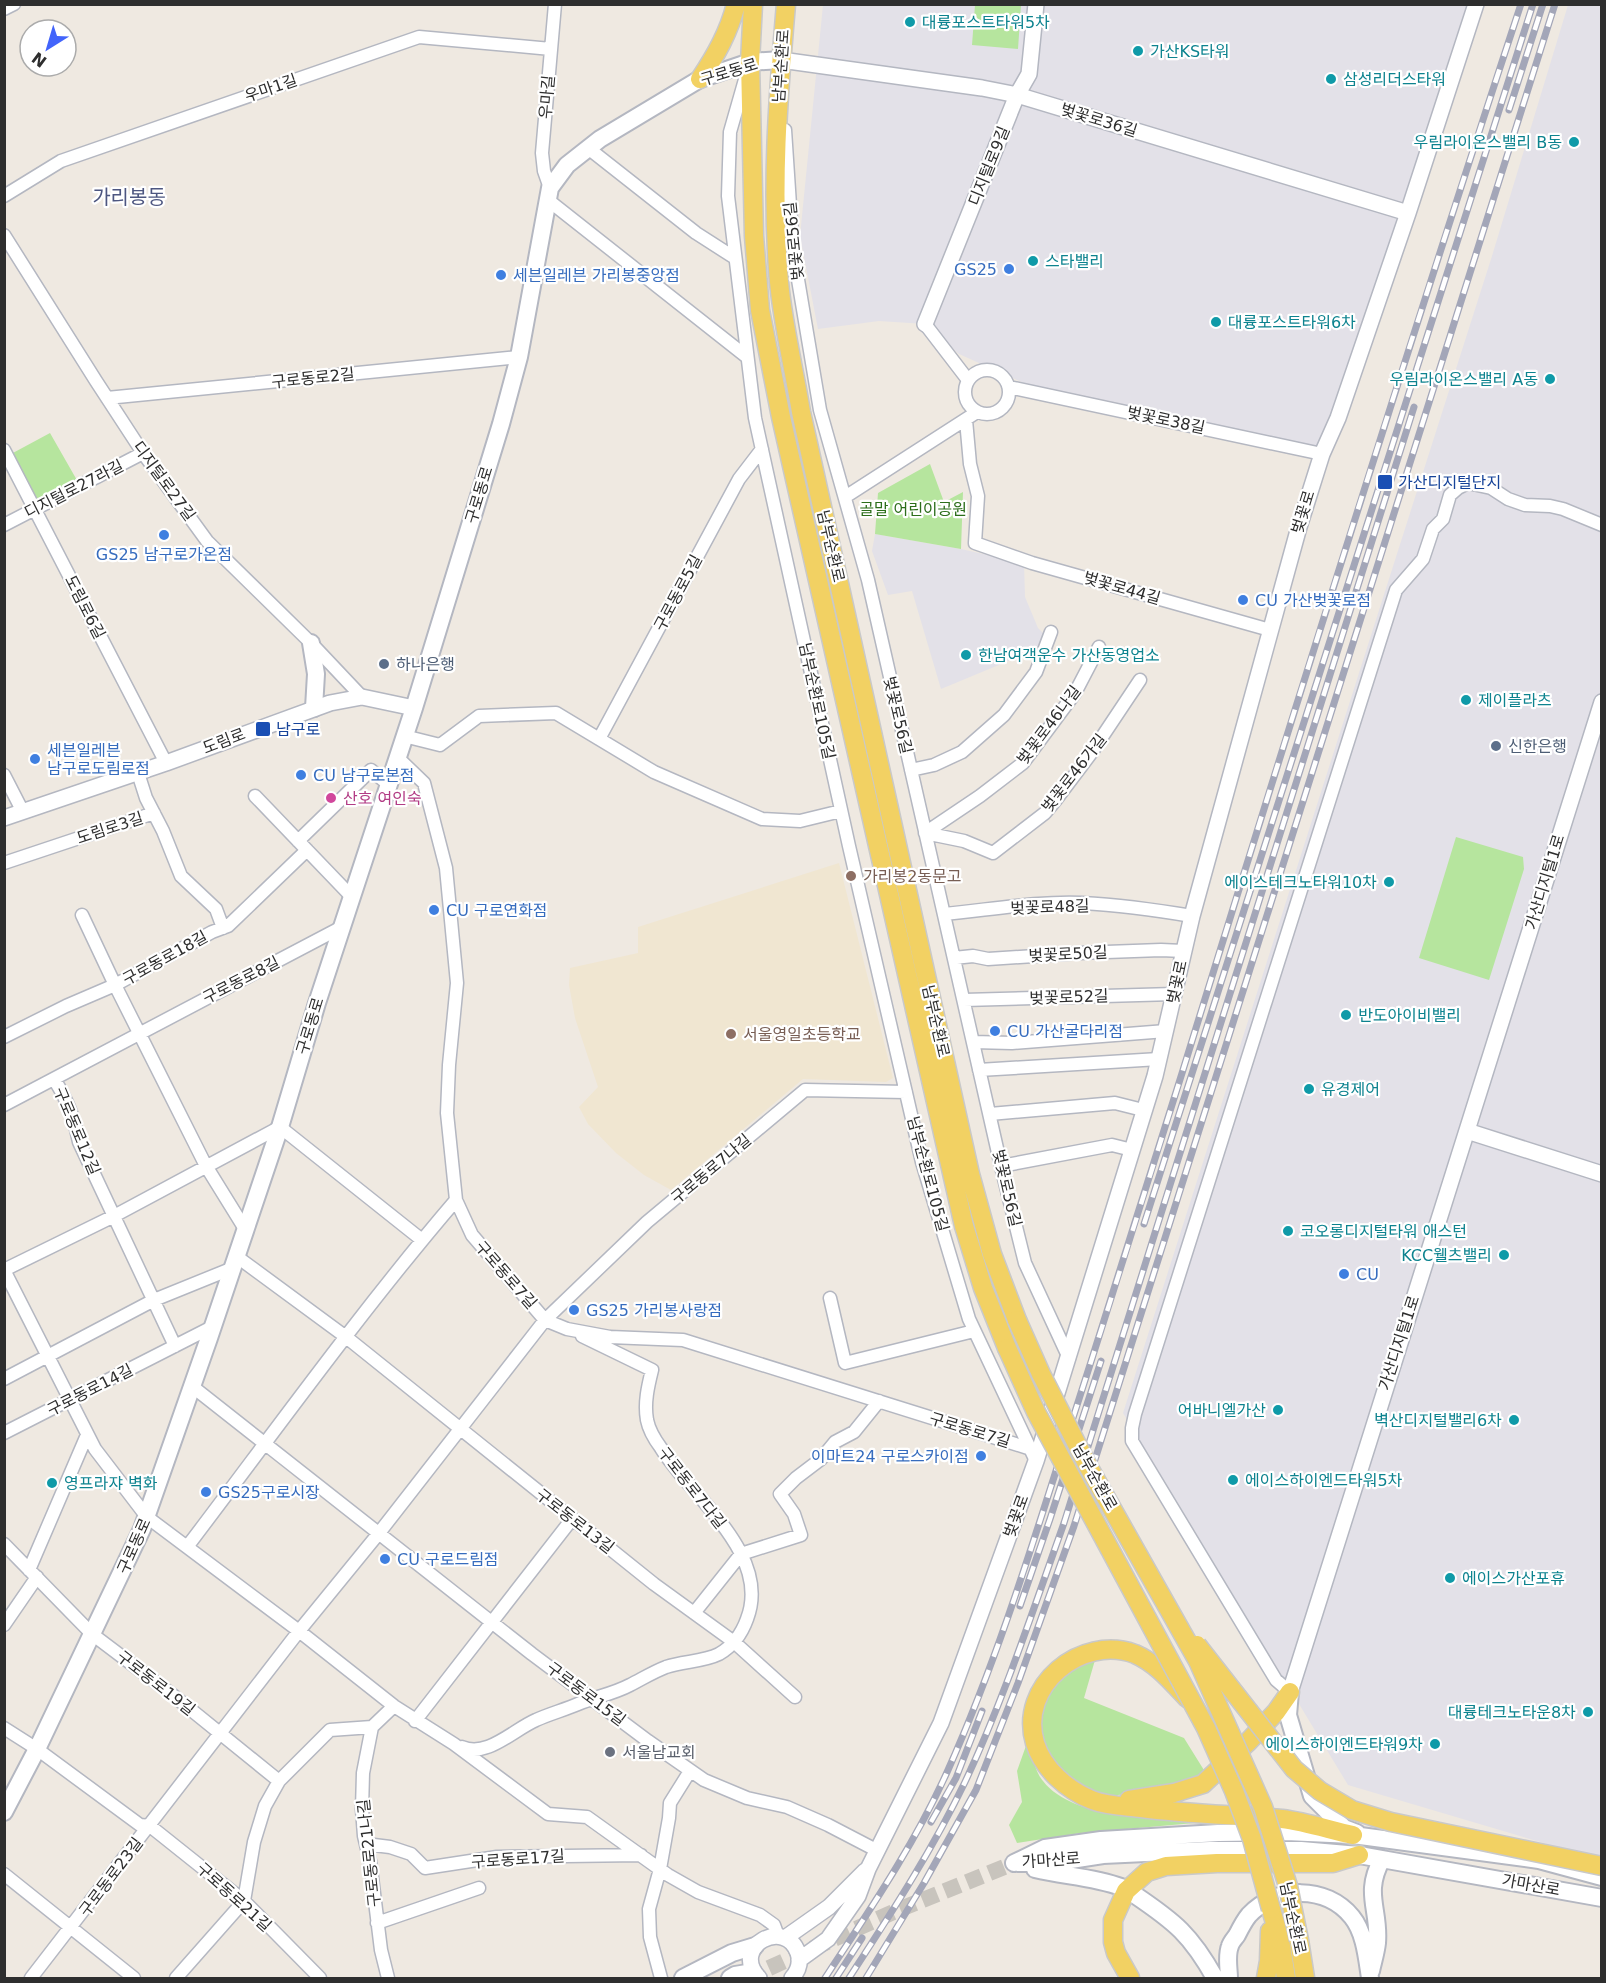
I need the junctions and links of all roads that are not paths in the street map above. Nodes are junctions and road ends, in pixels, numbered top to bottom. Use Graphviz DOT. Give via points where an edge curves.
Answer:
graph roads {
  1 [pos="14,4"];
  2 [pos="555,4"];
  3 [pos="736,4"];
  4 [pos="753,4"];
  5 [pos="786,4"];
  6 [pos="1036,4"];
  7 [pos="1476,4"];
  8 [pos="4,9"];
  9 [pos="551,50"];
  10 [pos="781,60"];
  11 [pos="750,62"];
  12 [pos="700,79"];
  13 [pos="1017,95"];
  14 [pos="588,148"];
  15 [pos="549,194"];
  16 [pos="4,196"];
  17 [pos="1408,213"];
  18 [pos="4,235"];
  19 [pos="735,258"];
  20 [pos="925,324"];
  21 [pos="519,357"];
  22 [pos="747,357"];
  23 [pos="968,380"];
  24 [pos="1009,387"];
  25 [pos="107,398"];
  26 [pos="978,412"];
  27 [pos="966,420"];
  28 [pos="762,449"];
  29 [pos="4,450"];
  30 [pos="143,453"];
  31 [pos="1322,454"];
  32 [pos="845,497"];
  33 [pos="35,509"];
  34 [pos="4,525"];
  35 [pos="1602,525"];
  36 [pos="1270,630"];
  37 [pos="1052,633"];
  38 [pos="311,643"];
  39 [pos="1099,647"];
  40 [pos="1140,680"];
  41 [pos="362,697"];
  42 [pos="1602,702"];
  43 [pos="314,708"];
  44 [pos="414,708"];
  45 [pos="404,736"];
  46 [pos="599,739"];
  47 [pos="397,757"];
  48 [pos="166,763"];
  49 [pos="911,770"];
  50 [pos="138,773"];
  51 [pos="4,775"];
  52 [pos="389,785"];
  53 [pos="255,796"];
  54 [pos="841,811"];
  55 [pos="23,812"];
  56 [pos="154,813"];
  57 [pos="4,818"];
  58 [pos="925,833"];
  59 [pos="302,845"];
  60 [pos="4,862"];
  61 [pos="352,897"];
  62 [pos="944,914"];
  63 [pos="82,915"];
  64 [pos="1192,916"];
  65 [pos="342,927"];
  66 [pos="223,928"];
  67 [pos="1183,951"];
  68 [pos="954,958"];
  69 [pos="115,985"];
  70 [pos="1174,994"];
  71 [pos="964,1000"];
  72 [pos="1166,1031"];
  73 [pos="139,1033"];
  74 [pos="4,1037"];
  75 [pos="974,1042"];
  76 [pos="1159,1059"];
  77 [pos="979,1070"];
  78 [pos="54,1079"];
  79 [pos="906,1092"];
  80 [pos="4,1105"];
  81 [pos="1143,1110"];
  82 [pos="990,1114"];
  83 [pos="280,1127"];
  84 [pos="1467,1131"];
  85 [pos="1131,1150"];
  86 [pos="206,1166"];
  87 [pos="1001,1166"];
  88 [pos="1602,1174"];
  89 [pos="456,1200"];
  90 [pos="114,1216"];
  91 [pos="245,1229"];
  92 [pos="422,1240"];
  93 [pos="235,1262"];
  94 [pos="4,1270"];
  95 [pos="830,1298"];
  96 [pos="154,1300"];
  97 [pos="544,1320"];
  98 [pos="213,1326"];
  99 [pos="567,1329"];
  100 [pos="974,1331"];
  101 [pos="346,1337"];
  102 [pos="175,1346"];
  103 [pos="48,1357"];
  104 [pos="1069,1358"];
  105 [pos="4,1379"];
  106 [pos="192,1387"];
  107 [pos="70,1401"];
  108 [pos="879,1401"];
  109 [pos="459,1428"];
  110 [pos="4,1433"];
  111 [pos="87,1435"];
  112 [pos="265,1444"];
  113 [pos="1032,1454"];
  114 [pos="147,1517"];
  115 [pos="572,1519"];
  116 [pos="379,1533"];
  117 [pos="4,1544"];
  118 [pos="187,1547"];
  119 [pos="741,1554"];
  120 [pos="33,1573"];
  121 [pos="694,1613"];
  122 [pos="1175,1617"];
  123 [pos="492,1622"];
  124 [pos="4,1625"];
  125 [pos="299,1631"];
  126 [pos="92,1634"];
  127 [pos="734,1642"];
  128 [pos="1290,1692"];
  129 [pos="795,1697"];
  130 [pos="592,1698"];
  131 [pos="394,1706"];
  132 [pos="1196,1708"];
  133 [pos="415,1721"];
  134 [pos="372,1727"];
  135 [pos="4,1728"];
  136 [pos="220,1734"];
  137 [pos="454,1744"];
  138 [pos="37,1749"];
  139 [pos="690,1771"];
  140 [pos="279,1781"];
  141 [pos="1104,1804"];
  142 [pos="4,1812"];
  143 [pos="150,1826"];
  144 [pos="1361,1836"];
  145 [pos="366,1844"];
  146 [pos="878,1851"];
  147 [pos="641,1855"];
  148 [pos="1359,1855"];
  149 [pos="1382,1859"];
  150 [pos="1014,1863"];
  151 [pos="1602,1866"];
  152 [pos="660,1869"];
  153 [pos="868,1869"];
  154 [pos="4,1874"];
  155 [pos="1602,1877"];
  156 [pos="480,1888"];
  157 [pos="1602,1898"];
  158 [pos="244,1901"];
  159 [pos="377,1923"];
  160 [pos="71,1928"];
  161 [pos="782,1937"];
  162 [pos="1236,1937"];
  163 [pos="1275,1940"];
  164 [pos="755,1946"];
  165 [pos="800,1960"];
  166 [pos="314,1977"];
  167 [pos="757,1977"];
  168 [pos="31,1978"];
  169 [pos="134,1978"];
  170 [pos="176,1978"];
  171 [pos="388,1978"];
  172 [pos="661,1978"];
  173 [pos="683,1978"];
  174 [pos="730,1978"];
  175 [pos="792,1978"];
  176 [pos="1130,1978"];
  177 [pos="1215,1978"];
  178 [pos="1229,1978"];
  179 [pos="1241,1978"];
  180 [pos="1266,1978"];
  181 [pos="1286,1978"];
  182 [pos="1305,1978"];
  183 [pos="1370,1978"];
  1 -- 8 [label="street"];
  2 -- 9 [label="street, 우마길"];
  3 -- 12 [label="main road" via="719,49"];
  4 -- 11 [label="main road, 남부순환로"];
  5 -- 10 [label="main road, 남부순환로"];
  6 -- 13 [label="street, 디지털로9길" via="1029,74"];
  7 -- 17 [label="street, 벚꽃로"];
  9 -- 15 [label="street, 우마길" via="542,153"];
  9 -- 16 [label="street, 우마1길" via="419,36 61,161"];
  10 -- 11 [label="main road, 구로동로"];
  10 -- 13 [label="street, 벚꽃로36길"];
  10 -- 32 [label="street, 벚꽃로56길" via="793,250 820,410"];
  10 -- 122 [label="main road, 남부순환로, bridge" via="776,151 779,284 801,412 970,1174 992,1254 1041,1374 1088,1466"];
  11 -- 12 [label="main road, 구로동로"];
  11 -- 19 [label="street, 남부순환로105길" via="730,132 728,196"];
  11 -- 132 [label="main road, 남부순환로, bridge" via="754,236 760,310 964,1226 983,1288 1036,1412"];
  12 -- 14 [label="main road, 구로동로"];
  13 -- 17 [label="street, 벚꽃로36길"];
  13 -- 20 [label="street, 디지털로9길"];
  14 -- 15 [label="main road, 구로동로" via="567,165"];
  14 -- 19 [label="street" via="696,233"];
  15 -- 21 [label="main road, 구로동로"];
  15 -- 22 [label="street"];
  17 -- 31 [label="street, 벚꽃로"];
  18 -- 25 [label="street, 디지털로27길"];
  19 -- 22 [label="street, 남부순환로105길"];
  20 -- 23 [label="street"];
  21 -- 25 [label="street, 구로동로2길"];
  21 -- 44 [label="main road, 구로동로"];
  22 -- 28 [label="street, 남부순환로105길"];
  23 -- 24 [label="street, 벚꽃로38길" via="989,370 1002,375"];
  23 -- 26 [label="street" via="967,402"];
  24 -- 26 [label="street" via="1004,407 991,414"];
  24 -- 31 [label="street, 벚꽃로38길"];
  25 -- 30 [label="street, 디지털로27길"];
  26 -- 27 [label="street"];
  27 -- 32 [label="street"];
  27 -- 36 [label="street, 벚꽃로44길" via="978,496 975,543"];
  28 -- 46 [label="street, 구로동로5길" via="739,479"];
  28 -- 54 [label="street, 남부순환로105길"];
  29 -- 33 [label="street, 도림로6길"];
  30 -- 33 [label="street, 디지털로27라길"];
  30 -- 38 [label="street, 디지털로27길" via="207,541"];
  31 -- 36 [label="street, 벚꽃로"];
  32 -- 49 [label="street, 벚꽃로56길"];
  33 -- 34 [label="street, 디지털로27라길"];
  33 -- 48 [label="street, 도림로6길"];
  35 -- 128 [label="street" via="1563,509 1525,505 1491,488 1468,483 1450,495 1423,559 1396,590 1135,1414 1132,1441 1276,1680"];
  36 -- 64 [label="street, 벚꽃로"];
  37 -- 49 [label="street" via="1036,672 1004,715 962,753"];
  38 -- 41 [label="street, 디지털로27길"];
  38 -- 43 [label="main road" via="316,674"];
  39 -- 58 [label="street, 벚꽃로46나길" via="1075,693 1023,763"];
  40 -- 58 [label="street, 벚꽃로46가길" via="1055,801 993,853 964,841"];
  41 -- 43 [label="street, 도림로"];
  41 -- 44 [label="street, 도림로"];
  42 -- 84 [label="street, 가산디지털1로"];
  43 -- 48 [label="street, 도림로"];
  44 -- 45 [label="main road, 구로동로"];
  45 -- 46 [label="street" via="440,746 479,716 556,713"];
  45 -- 47 [label="main road, 구로동로"];
  46 -- 54 [label="street" via="654,772 762,819 800,821"];
  47 -- 52 [label="main road, 구로동로"];
  47 -- 89 [label="street, 구로동로7길" via="424,783 446,868 457,983 447,1113"];
  48 -- 50 [label="street, 도림로"];
  49 -- 58 [label="street, 벚꽃로56길"];
  50 -- 55 [label="street, 도림로"];
  50 -- 56 [label="street"];
  51 -- 55 [label="street"];
  52 -- 59 [label="street" via="371,770"];
  52 -- 61 [label="main road, 구로동로"];
  53 -- 59 [label="street"];
  54 -- 79 [label="street, 남부순환로105길"];
  55 -- 57 [label="street, 도림로"];
  56 -- 60 [label="street, 도림로3길"];
  56 -- 66 [label="street, 도림로3길" via="181,876 216,909"];
  58 -- 62 [label="street, 벚꽃로56길"];
  59 -- 61 [label="street"];
  59 -- 66 [label="street, 구로동로18길"];
  61 -- 65 [label="main road, 구로동로"];
  62 -- 64 [label="street, 벚꽃로48길" via="1082,903"];
  62 -- 68 [label="street, 벚꽃로56길"];
  63 -- 69 [label="street"];
  64 -- 67 [label="street, 벚꽃로"];
  65 -- 73 [label="street, 구로동로8길"];
  65 -- 83 [label="main road, 구로동로"];
  66 -- 69 [label="street, 구로동로18길"];
  67 -- 68 [label="street, 벚꽃로50길"];
  67 -- 70 [label="street, 벚꽃로"];
  68 -- 71 [label="street, 벚꽃로56길"];
  69 -- 73 [label="street"];
  69 -- 74 [label="street, 구로동로18길"];
  70 -- 71 [label="street, 벚꽃로52길"];
  70 -- 72 [label="street, 벚꽃로"];
  71 -- 75 [label="street, 벚꽃로56길"];
  72 -- 75 [label="street" via="1012,1043"];
  72 -- 76 [label="street, 벚꽃로"];
  73 -- 78 [label="street, 구로동로8길"];
  73 -- 86 [label="street"];
  75 -- 77 [label="street, 벚꽃로56길"];
  76 -- 77 [label="street"];
  76 -- 81 [label="street, 벚꽃로"];
  77 -- 82 [label="street, 벚꽃로56길"];
  78 -- 80 [label="street, 구로동로8길"];
  78 -- 90 [label="street, 구로동로12길"];
  79 -- 97 [label="street, 구로동로7나길" via="805,1090 647,1222"];
  79 -- 100 [label="street, 남부순환로105길" via="922,1162"];
  81 -- 82 [label="street" via="1115,1103"];
  81 -- 85 [label="street, 벚꽃로"];
  82 -- 87 [label="street, 벚꽃로56길"];
  83 -- 86 [label="street"];
  83 -- 91 [label="main road, 구로동로"];
  83 -- 92 [label="street"];
  84 -- 88 [label="street"];
  84 -- 128 [label="street, 가산디지털1로"];
  85 -- 87 [label="street" via="1112,1145"];
  85 -- 104 [label="street, 벚꽃로"];
  86 -- 90 [label="street"];
  86 -- 91 [label="street"];
  87 -- 104 [label="street, 벚꽃로56길" via="1025,1263"];
  89 -- 92 [label="street"];
  89 -- 97 [label="street, 구로동로7길" via="472,1235"];
  90 -- 94 [label="street"];
  90 -- 96 [label="street"];
  91 -- 93 [label="main road, 구로동로"];
  92 -- 101 [label="street"];
  93 -- 96 [label="street"];
  93 -- 98 [label="main road, 구로동로"];
  93 -- 101 [label="street, 구로동로13길"];
  94 -- 103 [label="street"];
  95 -- 100 [label="street" via="845,1363"];
  96 -- 102 [label="street"];
  96 -- 103 [label="street"];
  97 -- 99 [label="street, 구로동로7길"];
  97 -- 109 [label="street"];
  98 -- 102 [label="street, 구로동로14길"];
  98 -- 106 [label="main road, 구로동로"];
  99 -- 108 [label="street, 구로동로7길" via="610,1337 682,1340"];
  99 -- 119 [label="street, 구로동로7다길" via="652,1370 646,1396 647,1420 653,1437 720,1521"];
  100 -- 113 [label="street, 남부순환로105길"];
  101 -- 109 [label="street, 구로동로13길"];
  101 -- 112 [label="street"];
  102 -- 107 [label="street, 구로동로14길"];
  103 -- 105 [label="street"];
  103 -- 107 [label="street"];
  104 -- 113 [label="street, 벚꽃로"];
  106 -- 112 [label="street, 구로동로15길"];
  106 -- 114 [label="main road, 구로동로"];
  107 -- 110 [label="street, 구로동로14길"];
  107 -- 111 [label="street"];
  108 -- 113 [label="street, 구로동로7길"];
  108 -- 119 [label="street" via="854,1432 834,1442 821,1459 780,1494 794,1514 801,1535"];
  109 -- 115 [label="street, 구로동로13길"];
  109 -- 116 [label="street"];
  111 -- 114 [label="street"];
  111 -- 120 [label="street"];
  112 -- 116 [label="street, 구로동로15길"];
  112 -- 118 [label="street"];
  113 -- 146 [label="street, 벚꽃로" via="941,1723"];
  114 -- 118 [label="street"];
  114 -- 126 [label="main road, 구로동로"];
  115 -- 121 [label="street, 구로동로13길"];
  115 -- 123 [label="street"];
  116 -- 123 [label="street, 구로동로15길"];
  116 -- 125 [label="street"];
  117 -- 120 [label="street, 구로동로19길"];
  118 -- 125 [label="street"];
  119 -- 121 [label="street"];
  119 -- 127 [label="street, 구로동로7다길" via="752,1589 751,1610"];
  120 -- 124 [label="street"];
  120 -- 126 [label="street, 구로동로19길"];
  121 -- 127 [label="street, 구로동로13길"];
  122 -- 151 [label="main road, bridge" via="1294,1769 1352,1810 1391,1822"];
  122 -- 182 [label="main road, 남부순환로, bridge" via="1263,1807 1288,1886"];
  123 -- 130 [label="street, 구로동로15길"];
  123 -- 133 [label="street"];
  125 -- 131 [label="street"];
  125 -- 136 [label="street"];
  126 -- 136 [label="street, 구로동로19길"];
  126 -- 138 [label="main road, 구로동로"];
  127 -- 129 [label="street, 구로동로13길"];
  127 -- 130 [label="street" via="719,1653 669,1666"];
  128 -- 141 [label="main road" via="1248,1742 1203,1784 1165,1795"];
  128 -- 144 [label="main road" via="1288,1715 1312,1796 1344,1828"];
  130 -- 137 [label="street" via="535,1720 491,1746 471,1752"];
  130 -- 139 [label="street, 구로동로15길"];
  131 -- 133 [label="street"];
  131 -- 134 [label="street"];
  132 -- 141 [label="main road, bridge" via="1167,1677 1137,1655 1107,1649 1087,1652 1058,1669 1032,1711 1036,1744 1050,1769 1068,1787"];
  132 -- 163 [label="main road, 남부순환로, bridge" via="1252,1839"];
  133 -- 137 [label="street"];
  134 -- 140 [label="street" via="330,1730"];
  134 -- 145 [label="street, 구로동로21나길" via="363,1773"];
  135 -- 138 [label="street, 구로동로21길"];
  136 -- 140 [label="street, 구로동로19길"];
  136 -- 143 [label="street"];
  137 -- 147 [label="street" via="548,1814 587,1817"];
  138 -- 142 [label="main road, 구로동로"];
  138 -- 143 [label="street, 구로동로21길" via="140,1826"];
  139 -- 146 [label="street, 구로동로15길" via="747,1798 787,1807"];
  139 -- 152 [label="street" via="670,1803"];
  140 -- 158 [label="street" via="265,1806 254,1842"];
  141 -- 144 [label="main road" via="1285,1820"];
  143 -- 158 [label="street, 구로동로21길"];
  143 -- 160 [label="street, 구로동로23길"];
  144 -- 150 [label="main road, 가마산로" via="1286,1832 1101,1840 1045,1848"];
  144 -- 155 [label="main road, 가마산로" via="1539,1860"];
  145 -- 147 [label="street, 구로동로17길" via="411,1854 425,1868 497,1857"];
  145 -- 159 [label="street, 구로동로21나길"];
  146 -- 153 [label="street, 벚꽃로"];
  147 -- 152 [label="street"];
  148 -- 149 [label="main road, 가마산로"];
  148 -- 150 [label="main road, 가마산로" via="1301,1850 1209,1850"];
  148 -- 176 [label="main road" via="1333,1863 1217,1863 1166,1866 1147,1872 1126,1891 1113,1920 1116,1953"];
  149 -- 157 [label="main road, 가마산로"];
  149 -- 183 [label="main road" via="1372,1884 1377,1942"];
  150 -- 177 [label="main road" via="1052,1873 1091,1877 1128,1891 1183,1931"];
  152 -- 161 [label="street" via="698,1892 760,1915"];
  152 -- 172 [label="street" via="649,1909 650,1937"];
  153 -- 161 [label="street, 벚꽃로" via="829,1907"];
  153 -- 165 [label="street, 벚꽃로" via="858,1896 828,1939"];
  154 -- 160 [label="street, 구로동로23길"];
  156 -- 159 [label="street"];
  158 -- 166 [label="street, 구로동로21길"];
  158 -- 170 [label="street"];
  159 -- 171 [label="street, 구로동로21나길"];
  160 -- 168 [label="street"];
  160 -- 169 [label="street, 구로동로23길"];
  161 -- 164 [label="street, 벚꽃로" via="769,1936"];
  161 -- 165 [label="street" via="795,1947"];
  162 -- 178 [label="main road" via="1230,1946"];
  162 -- 179 [label="main road"];
  162 -- 183 [label="main road" via="1250,1913 1270,1899 1300,1892 1326,1897 1353,1918"];
  163 -- 180 [label="main road"];
  163 -- 181 [label="main road, 남부순환로"];
  164 -- 167 [label="street" via="750,1959"];
  164 -- 173 [label="main road"];
  165 -- 175 [label="street"];
  167 -- 174 [label="main road"];
}
